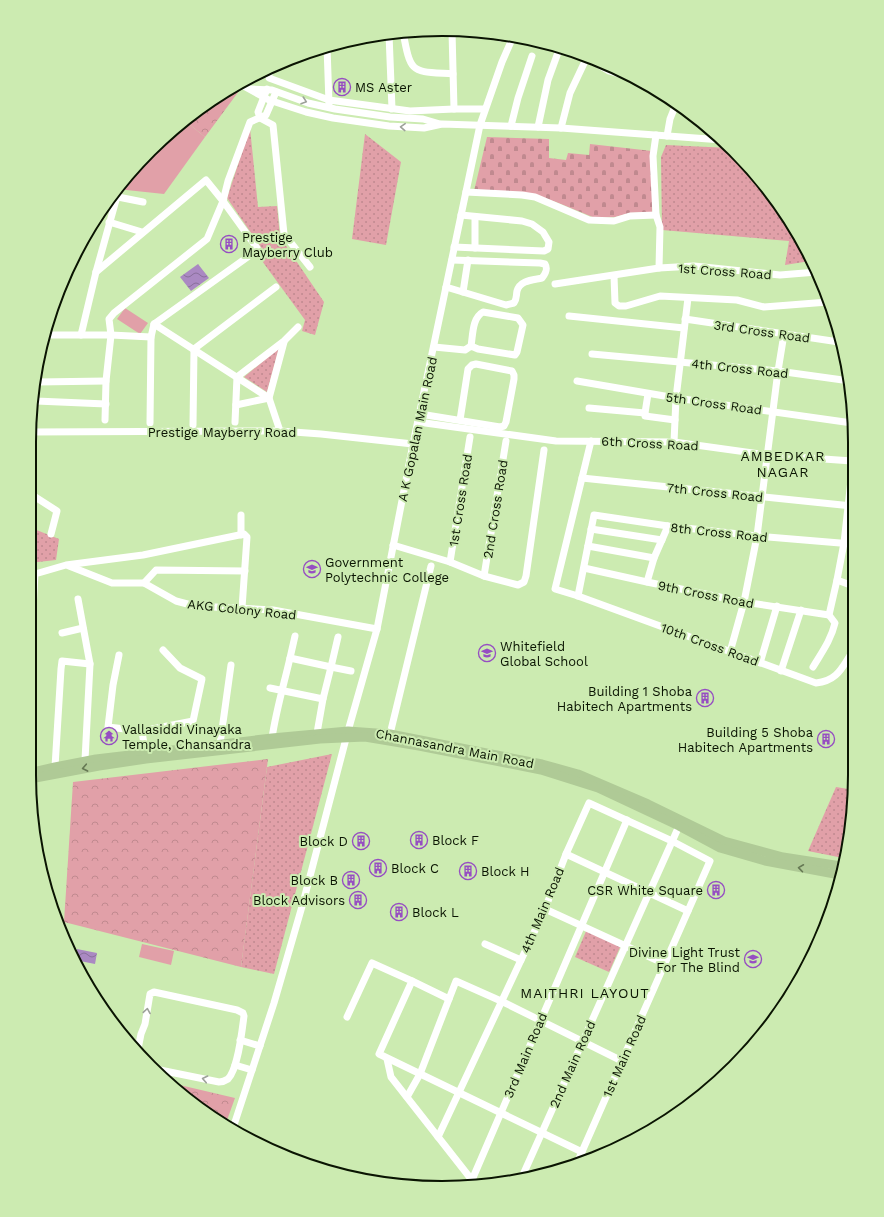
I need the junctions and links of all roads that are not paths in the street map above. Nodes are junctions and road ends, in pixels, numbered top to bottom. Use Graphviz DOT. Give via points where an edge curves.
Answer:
graph roads {
  1 [pos="452,36"];
  2 [pos="404,38"];
  3 [pos="389,39"];
  4 [pos="511,42"];
  5 [pos="327,53"];
  6 [pos="558,53"];
  7 [pos="532,56"];
  8 [pos="584,62"];
  9 [pos="453,74"];
  10 [pos="269,75"];
  11 [pos="246,87"];
  12 [pos="251,89"];
  13 [pos="267,89"];
  14 [pos="276,92"];
  15 [pos="263,96"];
  16 [pos="272,101"];
  17 [pos="329,104"];
  18 [pos="392,109"];
  19 [pos="454,109"];
  20 [pos="484,109"];
  21 [pos="674,109"];
  22 [pos="326,117"];
  23 [pos="260,118"];
  24 [pos="442,124"];
  25 [pos="480,125"];
  26 [pos="511,126"];
  27 [pos="538,127"];
  28 [pos="561,128"];
  29 [pos="656,135"];
  30 [pos="667,136"];
  31 [pos="712,139"];
  32 [pos="466,192"];
  33 [pos="118,198"];
  34 [pos="116,200"];
  35 [pos="223,201"];
  36 [pos="143,202"];
  37 [pos="461,215"];
  38 [pos="656,215"];
  39 [pos="475,217"];
  40 [pos="109,222"];
  41 [pos="142,232"];
  42 [pos="454,247"];
  43 [pos="475,248"];
  44 [pos="452,260"];
  45 [pos="468,260"];
  46 [pos="310,267"];
  47 [pos="659,268"];
  48 [pos="96,272"];
  49 [pos="811,273"];
  50 [pos="614,276"];
  51 [pos="555,284"];
  52 [pos="276,287"];
  53 [pos="446,287"];
  54 [pos="463,292"];
  55 [pos="688,298"];
  56 [pos="823,302"];
  57 [pos="569,316"];
  58 [pos="686,319"];
  59 [pos="154,324"];
  60 [pos="298,328"];
  61 [pos="684,328"];
  62 [pos="784,334"];
  63 [pos="51,335"];
  64 [pos="81,335"];
  65 [pos="111,335"];
  66 [pos="151,337"];
  67 [pos="835,341"];
  68 [pos="284,342"];
  69 [pos="472,346"];
  70 [pos="434,347"];
  71 [pos="194,350"];
  72 [pos="592,354"];
  73 [pos="681,362"];
  74 [pos="778,371"];
  75 [pos="237,377"];
  76 [pos="843,380"];
  77 [pos="106,381"];
  78 [pos="577,381"];
  79 [pos="40,382"];
  80 [pos="648,394"];
  81 [pos="269,398"];
  82 [pos="676,398"];
  83 [pos="38,401"];
  84 [pos="106,404"];
  85 [pos="236,405"];
  86 [pos="589,408"];
  87 [pos="773,411"];
  88 [pos="645,413"];
  89 [pos="420,414"];
  90 [pos="105,420"];
  91 [pos="460,420"];
  92 [pos="675,420"];
  93 [pos="235,422"];
  94 [pos="418,422"];
  95 [pos="847,422"];
  96 [pos="150,423"];
  97 [pos="193,425"];
  98 [pos="36,432"];
  99 [pos="280,432"];
  100 [pos="470,437"];
  101 [pos="592,440"];
  102 [pos="506,441"];
  103 [pos="674,442"];
  104 [pos="413,444"];
  105 [pos="544,450"];
  106 [pos="767,455"];
  107 [pos="848,461"];
  108 [pos="582,478"];
  109 [pos="762,496"];
  110 [pos="36,497"];
  111 [pos="848,505"];
  112 [pos="241,514"];
  113 [pos="848,518"];
  114 [pos="668,526"];
  115 [pos="592,529"];
  116 [pos="51,534"];
  117 [pos="241,535"];
  118 [pos="757,536"];
  119 [pos="662,540"];
  120 [pos="844,543"];
  121 [pos="393,544"];
  122 [pos="848,544"];
  123 [pos="588,546"];
  124 [pos="654,558"];
  125 [pos="450,562"];
  126 [pos="66,566"];
  127 [pos="431,566"];
  128 [pos="584,568"];
  129 [pos="245,570"];
  130 [pos="36,574"];
  131 [pos="484,576"];
  132 [pos="838,580"];
  133 [pos="647,582"];
  134 [pos="144,583"];
  135 [pos="848,584"];
  136 [pos="578,596"];
  137 [pos="78,599"];
  138 [pos="744,602"];
  139 [pos="777,606"];
  140 [pos="242,608"];
  141 [pos="802,610"];
  142 [pos="829,615"];
  143 [pos="83,628"];
  144 [pos="376,629"];
  145 [pos="62,633"];
  146 [pos="296,636"];
  147 [pos="338,638"];
  148 [pos="163,650"];
  149 [pos="730,652"];
  150 [pos="119,655"];
  151 [pos="848,657"];
  152 [pos="290,658"];
  153 [pos="760,663"];
  154 [pos="90,664"];
  155 [pos="231,665"];
  156 [pos="331,667"];
  157 [pos="813,667"];
  158 [pos="781,670"];
  159 [pos="351,671"];
  160 [pos="270,688"];
  161 [pos="283,690"];
  162 [pos="323,699"];
  163 [pos="142,731"];
  164 [pos="316,733"];
  165 [pos="347,734"];
  166 [pos="390,734"];
  167 [pos="272,738"];
  168 [pos="220,744"];
  169 [pos="145,756"];
  170 [pos="85,760"];
  171 [pos="55,766"];
  172 [pos="36,771"];
  173 [pos="36,778"];
  174 [pos="611,791"];
  175 [pos="627,820"];
  176 [pos="679,826"];
  177 [pos="673,839"];
  178 [pos="722,845"];
  179 [pos="566,854"];
  180 [pos="710,862"];
  181 [pos="837,865"];
  182 [pos="605,872"];
  183 [pos="836,873"];
  184 [pos="649,892"];
  185 [pos="545,909"];
  186 [pos="688,910"];
  187 [pos="581,926"];
  188 [pos="485,944"];
  189 [pos="625,946"];
  190 [pos="521,960"];
  191 [pos="665,964"];
  192 [pos="412,981"];
  193 [pos="448,999"];
  194 [pos="502,1001"];
  195 [pos="347,1017"];
  196 [pos="540,1020"];
  197 [pos="240,1040"];
  198 [pos="582,1041"];
  199 [pos="139,1045"];
  200 [pos="260,1046"];
  201 [pos="387,1059"];
  202 [pos="622,1061"];
  203 [pos="235,1065"];
  204 [pos="163,1070"];
  205 [pos="252,1070"];
  206 [pos="420,1074"];
  207 [pos="458,1093"];
  208 [pos="407,1097"];
  209 [pos="500,1113"];
  210 [pos="234,1124"];
  211 [pos="541,1133"];
  212 [pos="438,1137"];
  213 [pos="582,1152"];
  214 [pos="580,1156"];
  215 [pos="524,1172"];
  216 [pos="472,1180"];
  217 [pos="475,1180"];
  1 -- 9 [label="street"];
  2 -- 9 [label="street" via="412,66 418,71"];
  3 -- 18 [label="street"];
  4 -- 20 [label="street, A K Gopalan Main Road"];
  5 -- 17 [label="street"];
  6 -- 27 [label="street" via="548,80"];
  7 -- 26 [label="street"];
  8 -- 28 [label="street" via="570,93"];
  9 -- 19 [label="street"];
  10 -- 17 [label="street" via="269,78"];
  11 -- 12 [label="street"];
  12 -- 13 [label="street"];
  12 -- 15 [label="street"];
  13 -- 14 [label="street"];
  13 -- 15 [label="street"];
  14 -- 16 [label="street"];
  14 -- 17 [label="street, one-way" via="308,103"];
  15 -- 16 [label="street"];
  15 -- 23 [label="street" via="258,112"];
  16 -- 22 [label="street"];
  16 -- 23 [label="street" via="266,115"];
  17 -- 18 [label="street"];
  17 -- 22 [label="street"];
  17 -- 24 [label="street" via="390,117 423,119"];
  18 -- 19 [label="street"];
  19 -- 20 [label="street"];
  20 -- 25 [label="street, A K Gopalan Main Road"];
  21 -- 30 [label="street"];
  24 -- 22 [label="street, one-way" via="424,128 389,126"];
  23 -- 35 [label="street" via="250,122"];
  23 -- 46 [label="street" via="273,125 284,234"];
  24 -- 25 [label="street"];
  25 -- 26 [label="street"];
  25 -- 32 [label="street, A K Gopalan Main Road"];
  26 -- 27 [label="street"];
  27 -- 28 [label="street"];
  28 -- 29 [label="street"];
  29 -- 30 [label="street"];
  29 -- 38 [label="street" via="653,156"];
  30 -- 31 [label="street"];
  32 -- 37 [label="street, A K Gopalan Main Road"];
  32 -- 38 [label="street" via="535,197 590,220 614,221 630,216"];
  33 -- 36 [label="street"];
  34 -- 40 [label="street"];
  35 -- 41 [label="street" via="206,180"];
  35 -- 59 [label="street" via="257,248 256,251"];
  35 -- 65 [label="street" via="207,239 114,313 109,319"];
  37 -- 39 [label="street"];
  37 -- 42 [label="street, A K Gopalan Main Road"];
  38 -- 47 [label="street" via="660,227"];
  39 -- 43 [label="street"];
  39 -- 43 [label="street" via="532,224 543,232 549,242 544,252"];
  40 -- 41 [label="street"];
  40 -- 48 [label="street"];
  41 -- 48 [label="street"];
  42 -- 43 [label="street"];
  42 -- 44 [label="street, A K Gopalan Main Road"];
  44 -- 45 [label="street"];
  44 -- 53 [label="street, A K Gopalan Main Road"];
  45 -- 54 [label="street"];
  45 -- 54 [label="street" via="540,263 545,264 546,272 542,278 520,284 514,303 506,304"];
  47 -- 49 [label="street, 1st Cross Road" via="694,266 780,275"];
  47 -- 50 [label="street, 1st Cross Road"];
  48 -- 64 [label="street"];
  50 -- 51 [label="street, 1st Cross Road"];
  50 -- 55 [label="street" via="615,303 619,306 660,296"];
  52 -- 71 [label="street"];
  53 -- 54 [label="street"];
  53 -- 70 [label="street, A K Gopalan Main Road"];
  55 -- 56 [label="street" via="737,300 764,307"];
  55 -- 58 [label="street"];
  57 -- 61 [label="street"];
  58 -- 61 [label="street"];
  58 -- 62 [label="street, 3rd Cross Road"];
  59 -- 66 [label="street"];
  59 -- 71 [label="street"];
  60 -- 68 [label="street"];
  61 -- 73 [label="street"];
  62 -- 67 [label="street, 3rd Cross Road"];
  62 -- 74 [label="street"];
  63 -- 64 [label="street"];
  64 -- 65 [label="street"];
  65 -- 66 [label="street"];
  65 -- 77 [label="street"];
  66 -- 96 [label="street"];
  68 -- 75 [label="street"];
  68 -- 81 [label="street"];
  69 -- 69 [label="street" via="515,355 518,352 523,325 518,318 483,312 476,318"];
  69 -- 70 [label="street" via="465,350"];
  70 -- 89 [label="street, A K Gopalan Main Road"];
  71 -- 75 [label="street"];
  71 -- 97 [label="street"];
  72 -- 73 [label="street, 4th Cross Road"];
  73 -- 74 [label="street, 4th Cross Road"];
  73 -- 82 [label="street"];
  74 -- 76 [label="street, 4th Cross Road"];
  74 -- 87 [label="street"];
  75 -- 81 [label="street"];
  75 -- 85 [label="street"];
  77 -- 79 [label="street"];
  77 -- 84 [label="street"];
  78 -- 80 [label="street, 5th Cross Road"];
  80 -- 82 [label="street, 5th Cross Road"];
  80 -- 88 [label="street"];
  81 -- 85 [label="street"];
  81 -- 99 [label="street"];
  82 -- 87 [label="street, 5th Cross Road"];
  82 -- 92 [label="street"];
  83 -- 84 [label="street"];
  84 -- 90 [label="street"];
  85 -- 93 [label="street"];
  86 -- 88 [label="street"];
  87 -- 95 [label="street, 5th Cross Road"];
  87 -- 106 [label="street"];
  88 -- 92 [label="street" via="645,416"];
  89 -- 91 [label="street"];
  89 -- 94 [label="street, A K Gopalan Main Road"];
  91 -- 91 [label="street" via="504,426 514,379 512,371 472,365 468,369"];
  92 -- 103 [label="street"];
  94 -- 101 [label="street, 6th Cross Road" via="556,441"];
  94 -- 104 [label="street, A K Gopalan Main Road"];
  98 -- 99 [label="street, Prestige Mayberry Road"];
  99 -- 104 [label="street, Prestige Mayberry Road"];
  100 -- 125 [label="street, 1st Cross Road"];
  101 -- 103 [label="street, 6th Cross Road"];
  101 -- 108 [label="street"];
  102 -- 131 [label="street, 2nd Cross Road"];
  103 -- 106 [label="street, 6th Cross Road"];
  104 -- 121 [label="street, A K Gopalan Main Road"];
  105 -- 131 [label="street" via="524,582 518,585"];
  106 -- 107 [label="street, 6th Cross Road"];
  106 -- 109 [label="street"];
  108 -- 109 [label="street, 7th Cross Road"];
  108 -- 136 [label="street, 10th Cross Road" via="554,589"];
  109 -- 111 [label="street, 7th Cross Road"];
  109 -- 118 [label="street"];
  110 -- 116 [label="street" via="57,511"];
  112 -- 117 [label="street"];
  113 -- 120 [label="street"];
  114 -- 115 [label="street, 8th Cross Road" via="594,515"];
  114 -- 118 [label="street, 8th Cross Road"];
  114 -- 119 [label="street"];
  115 -- 119 [label="street"];
  115 -- 123 [label="street"];
  117 -- 126 [label="street" via="143,555"];
  117 -- 129 [label="street" via="244,534 247,538"];
  118 -- 120 [label="street, 8th Cross Road"];
  118 -- 138 [label="street"];
  119 -- 124 [label="street"];
  120 -- 122 [label="street, 8th Cross Road"];
  120 -- 132 [label="street"];
  121 -- 125 [label="street"];
  121 -- 144 [label="street, A K Gopalan Main Road"];
  123 -- 124 [label="street"];
  123 -- 128 [label="street"];
  124 -- 133 [label="street"];
  125 -- 131 [label="street"];
  126 -- 130 [label="street"];
  126 -- 134 [label="street, AKG Colony Road" via="112,583"];
  127 -- 166 [label="street"];
  128 -- 133 [label="street, 9th Cross Road"];
  128 -- 136 [label="street"];
  129 -- 134 [label="street" via="156,570"];
  129 -- 140 [label="street"];
  132 -- 135 [label="street"];
  132 -- 142 [label="street"];
  133 -- 138 [label="street, 9th Cross Road"];
  134 -- 140 [label="street, AKG Colony Road" via="176,601 195,606"];
  136 -- 149 [label="street, 10th Cross Road"];
  137 -- 143 [label="street"];
  138 -- 139 [label="street, 9th Cross Road"];
  138 -- 149 [label="street"];
  139 -- 141 [label="street, 9th Cross Road"];
  139 -- 153 [label="street"];
  140 -- 144 [label="street, AKG Colony Road" via="273,610"];
  141 -- 142 [label="street, 9th Cross Road"];
  141 -- 158 [label="street"];
  142 -- 157 [label="street" via="835,623 832,635"];
  143 -- 145 [label="street"];
  143 -- 154 [label="street"];
  144 -- 165 [label="street, A K Gopalan Main Road"];
  146 -- 152 [label="street"];
  147 -- 156 [label="street"];
  148 -- 163 [label="street" via="180,668 202,679 193,721"];
  149 -- 153 [label="street, 10th Cross Road"];
  150 -- 163 [label="street" via="108,727"];
  151 -- 158 [label="street, 10th Cross Road" via="836,675 826,682 816,683"];
  152 -- 156 [label="street"];
  152 -- 161 [label="street"];
  153 -- 158 [label="street, 10th Cross Road"];
  154 -- 170 [label="street"];
  154 -- 171 [label="street" via="62,661"];
  155 -- 168 [label="street"];
  156 -- 159 [label="street"];
  156 -- 162 [label="street"];
  160 -- 161 [label="street"];
  161 -- 162 [label="street"];
  161 -- 167 [label="street"];
  162 -- 164 [label="street"];
  163 -- 169 [label="street"];
  164 -- 165 [label="main road, Channasandra Main Road"];
  164 -- 167 [label="main road, Channasandra Main Road"];
  165 -- 166 [label="main road, Channasandra Main Road"];
  165 -- 169 [label="main road, Channasandra Main Road" via="320,739"];
  165 -- 174 [label="main road, Channasandra Main Road" via="541,770"];
  165 -- 200 [label="street, A K Gopalan Main Road" via="303,903"];
  166 -- 174 [label="main road, Channasandra Main Road" via="542,764 578,774"];
  167 -- 168 [label="main road, Channasandra Main Road"];
  168 -- 169 [label="main road, Channasandra Main Road"];
  169 -- 170 [label="main road, Channasandra Main Road"];
  169 -- 173 [label="main road, Channasandra Main Road, one-way"];
  170 -- 171 [label="main road, Channasandra Main Road"];
  171 -- 172 [label="main road, Channasandra Main Road"];
  174 -- 176 [label="main road, Channasandra Main Road"];
  174 -- 178 [label="main road, Channasandra Main Road"];
  175 -- 177 [label="street, 4th Main Road"];
  175 -- 179 [label="street, 4th Main Road" via="589,803"];
  175 -- 182 [label="street, 3rd Main Road"];
  176 -- 177 [label="street, 2nd Main Road"];
  176 -- 178 [label="main road, Channasandra Main Road"];
  177 -- 180 [label="street, 4th Main Road"];
  177 -- 184 [label="street, 2nd Main Road"];
  178 -- 181 [label="main road, Channasandra Main Road"];
  183 -- 178 [label="main road, Channasandra Main Road, one-way" via="765,861"];
  179 -- 182 [label="street"];
  179 -- 185 [label="street, 4th Main Road"];
  180 -- 186 [label="street, 1st Main Road"];
  182 -- 184 [label="street"];
  182 -- 187 [label="street, 3rd Main Road"];
  184 -- 186 [label="street"];
  184 -- 189 [label="street, 2nd Main Road"];
  185 -- 187 [label="street"];
  185 -- 190 [label="street, 4th Main Road"];
  186 -- 191 [label="street, 1st Main Road"];
  187 -- 189 [label="street"];
  187 -- 196 [label="street, 3rd Main Road"];
  188 -- 190 [label="street"];
  189 -- 191 [label="street"];
  189 -- 198 [label="street, 2nd Main Road"];
  190 -- 194 [label="street, 4th Main Road"];
  191 -- 202 [label="street, 1st Main Road"];
  192 -- 193 [label="street"];
  192 -- 195 [label="street" via="372,963"];
  192 -- 201 [label="street" via="379,1054"];
  193 -- 194 [label="street" via="456,981"];
  193 -- 206 [label="street"];
  194 -- 196 [label="street"];
  194 -- 207 [label="street, 4th Main Road"];
  196 -- 198 [label="street"];
  196 -- 209 [label="street, 3rd Main Road"];
  199 -- 197 [label="street, one-way" via="150,994 154,992 240,1011 244,1016"];
  197 -- 200 [label="street"];
  197 -- 203 [label="street"];
  198 -- 202 [label="street"];
  198 -- 211 [label="street, 2nd Main Road"];
  200 -- 205 [label="street, A K Gopalan Main Road"];
  201 -- 206 [label="street"];
  201 -- 208 [label="street" via="391,1077"];
  202 -- 213 [label="street, 1st Main Road"];
  203 -- 204 [label="street, one-way" via="228,1079 219,1082"];
  203 -- 205 [label="street"];
  205 -- 210 [label="street, A K Gopalan Main Road"];
  206 -- 207 [label="street"];
  206 -- 208 [label="street"];
  207 -- 209 [label="street"];
  207 -- 212 [label="street, 4th Main Road"];
  208 -- 212 [label="street"];
  209 -- 211 [label="street"];
  209 -- 217 [label="street, 3rd Main Road"];
  211 -- 213 [label="street"];
  211 -- 215 [label="street, 2nd Main Road"];
  212 -- 216 [label="street"];
  213 -- 214 [label="street, 1st Main Road"];
}
